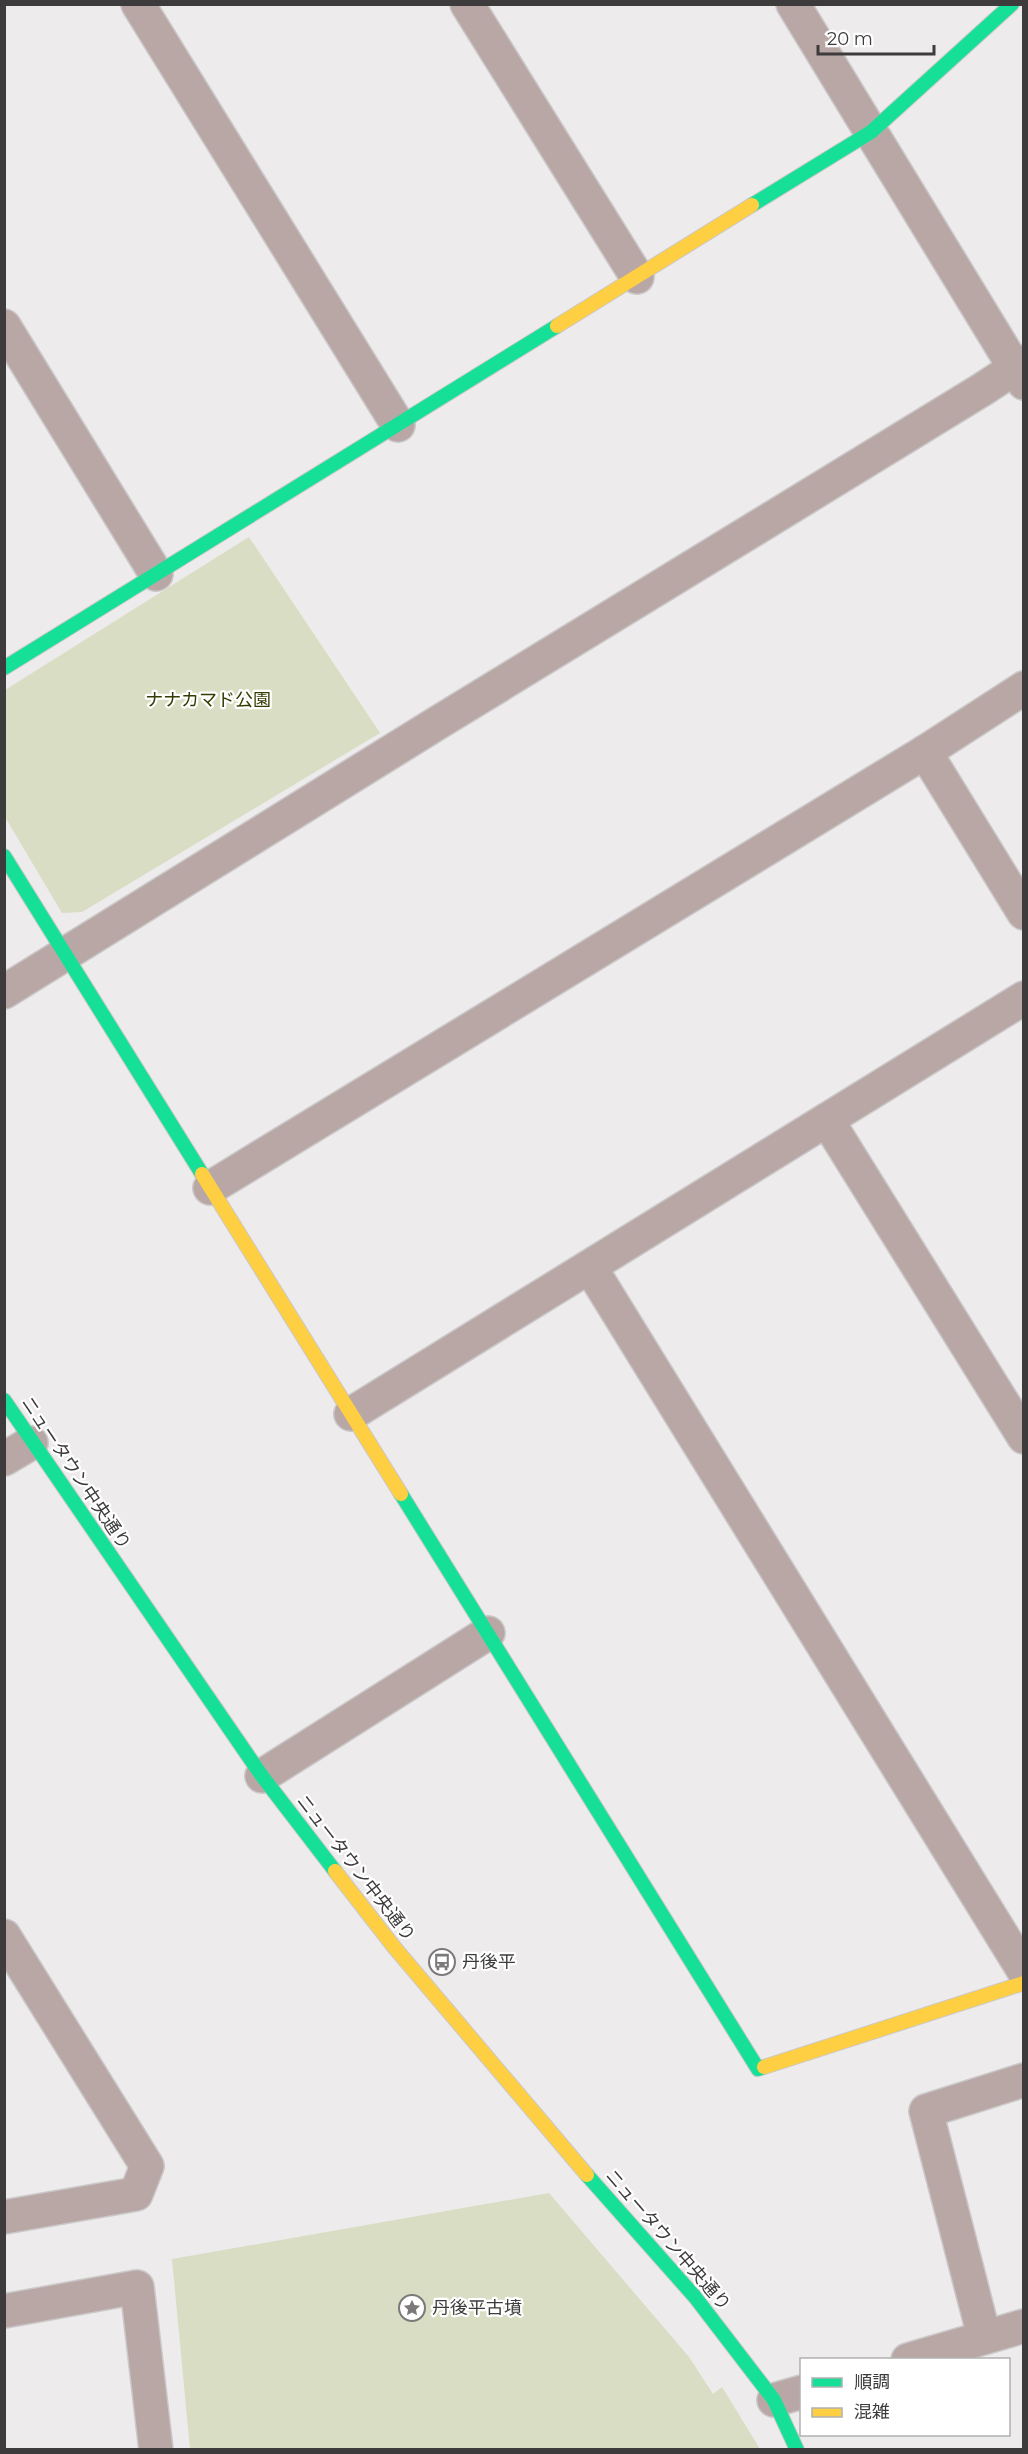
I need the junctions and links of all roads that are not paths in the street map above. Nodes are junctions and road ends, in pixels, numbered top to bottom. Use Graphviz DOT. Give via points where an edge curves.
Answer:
graph roads {
  1 [pos="138,4"];
  2 [pos="467,4"];
  3 [pos="793,4"];
  4 [pos="1012,4"];
  5 [pos="871,132"];
  6 [pos="637,277"];
  7 [pos="4,327"];
  8 [pos="1021,371"];
  9 [pos="398,424"];
  10 [pos="156,574"];
  11 [pos="4,668"];
  12 [pos="1023,688"];
  13 [pos="925,752"];
  14 [pos="4,856"];
  15 [pos="1023,913"];
  16 [pos="65,955"];
  17 [pos="4,992"];
  18 [pos="1023,998"];
  19 [pos="827,1120"];
  20 [pos="210,1188"];
  21 [pos="590,1267"];
  22 [pos="4,1400"];
  23 [pos="351,1414"];
  24 [pos="1023,1437"];
  25 [pos="18,1451"];
  26 [pos="488,1633"];
  27 [pos="262,1776"];
  28 [pos="4,1936"];
  29 [pos="1023,1971"];
  30 [pos="1023,1983"];
  31 [pos="1023,2080"];
  32 [pos="4,2217"];
  33 [pos="4,2311"];
  34 [pos="1023,2326"];
  35 [pos="984,2336"];
  36 [pos="914,2358"];
  37 [pos="788,2396"];
  38 [pos="156,2450"];
  39 [pos="797,2450"];
  1 -- 9 [label="street"];
  2 -- 6 [label="street"];
  3 -- 5 [label="street"];
  4 -- 5 [label="street"];
  5 -- 6 [label="street"];
  5 -- 8 [label="street"];
  6 -- 9 [label="street"];
  7 -- 10 [label="street"];
  8 -- 16 [label="street" via="430,728"];
  9 -- 10 [label="street"];
  10 -- 11 [label="street"];
  12 -- 13 [label="street"];
  13 -- 15 [label="street"];
  13 -- 20 [label="street"];
  14 -- 16 [label="street"];
  16 -- 17 [label="street"];
  16 -- 20 [label="street"];
  18 -- 19 [label="street"];
  19 -- 21 [label="street"];
  19 -- 24 [label="street"];
  20 -- 23 [label="street"];
  21 -- 23 [label="street"];
  21 -- 29 [label="street"];
  22 -- 25 [label="street, ニュータウン中央通り"];
  23 -- 26 [label="street"];
  25 -- 27 [label="street, ニュータウン中央通り"];
  26 -- 27 [label="street"];
  26 -- 30 [label="street" via="758,2069"];
  27 -- 37 [label="street, ニュータウン中央通り" via="394,1947 576,2162"];
  28 -- 32 [label="street" via="147,2166 136,2194"];
  31 -- 35 [label="street" via="926,2111"];
  33 -- 38 [label="street" via="137,2287"];
  34 -- 35 [label="street"];
  35 -- 36 [label="street"];
  37 -- 39 [label="street, ニュータウン中央通り"];
}
